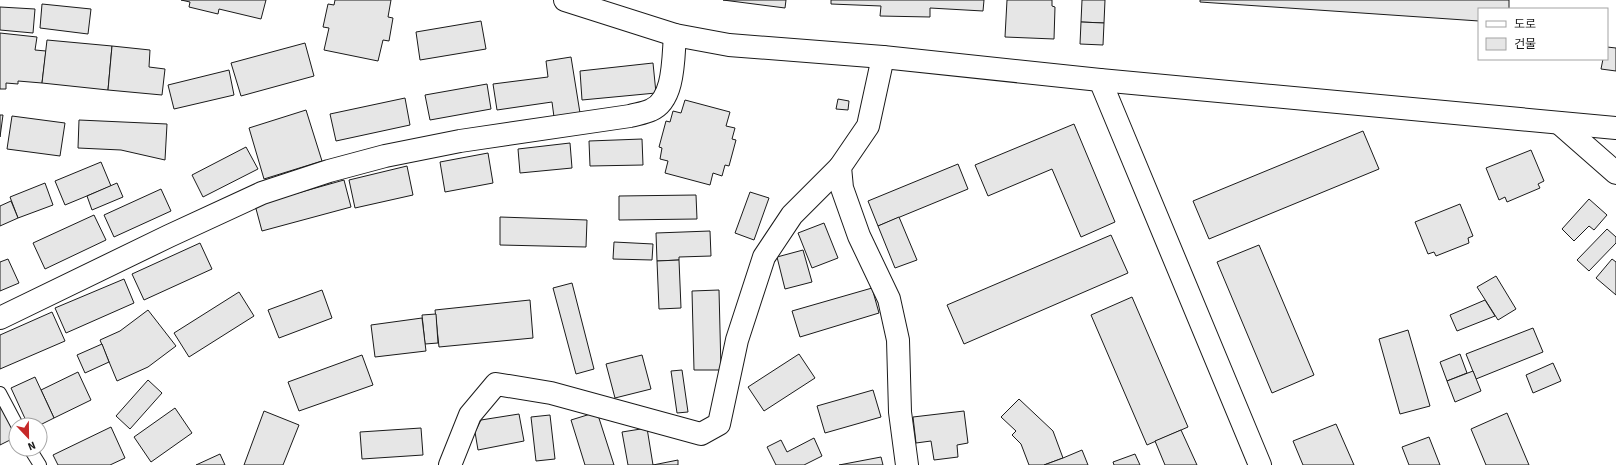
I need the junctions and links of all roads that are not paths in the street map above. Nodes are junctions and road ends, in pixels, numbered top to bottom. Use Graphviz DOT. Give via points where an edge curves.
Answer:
graph roads {
  1 [pos="565,0"];
  2 [pos="675,35"];
  3 [pos="883,57"];
  4 [pos="1100,80"];
  5 [pos="1559,123"];
  6 [pos="1616,128"];
  7 [pos="840,167"];
  8 [pos="1616,173"];
  9 [pos="0,318"];
  10 [pos="0,393"];
  11 [pos="13,417"];
  12 [pos="450,465"];
  13 [pos="907,465"];
  14 [pos="1260,465"];
  1 -- 2 [label="street"];
  2 -- 3 [label="street" via="729,45"];
  2 -- 9 [label="street" via="670,83 663,101 652,110 630,116 460,141 329,170 262,193"];
  3 -- 4 [label="street"];
  3 -- 7 [label="street" via="868,126"];
  4 -- 5 [label="street"];
  4 -- 14 [label="street"];
  5 -- 6 [label="street"];
  5 -- 8 [label="street"];
  7 -- 12 [label="street" via="792,214 764,257 737,340 719,424 701,434 551,393 496,384 470,415"];
  7 -- 13 [label="street" via="842,188 858,236 889,299 898,340 900,412"];
  10 -- 11 [label="lane"];
}
